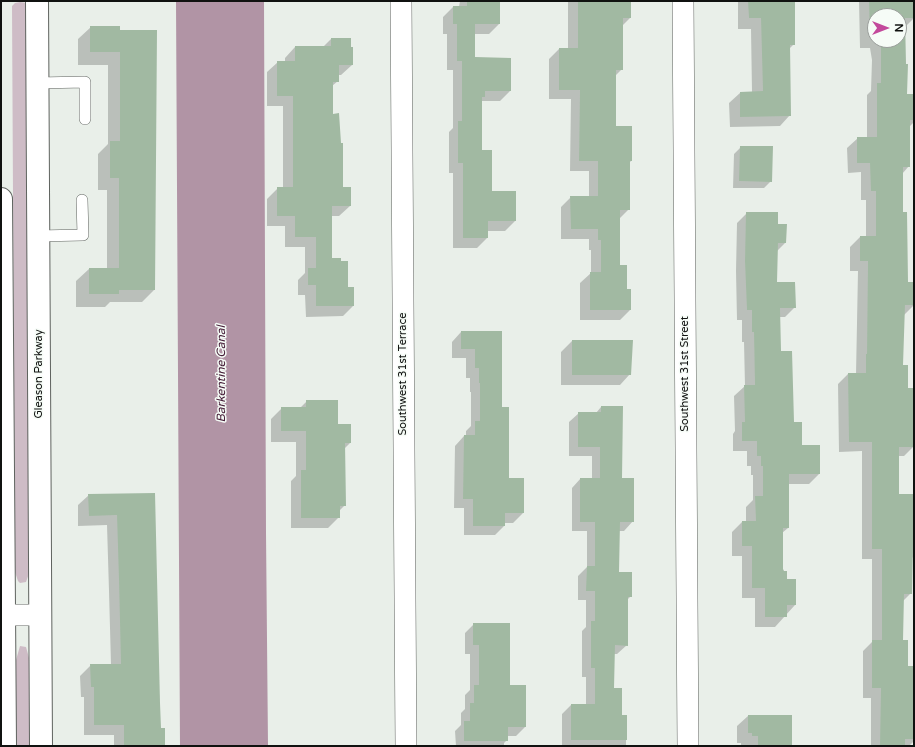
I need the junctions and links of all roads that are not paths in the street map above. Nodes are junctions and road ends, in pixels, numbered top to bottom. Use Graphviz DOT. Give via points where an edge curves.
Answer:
graph roads {
  1 [pos="37,1"];
  2 [pos="401,1"];
  3 [pos="683,1"];
  4 [pos="38,83"];
  5 [pos="85,119"];
  6 [pos="1,199"];
  7 [pos="82,200"];
  8 [pos="38,236"];
  9 [pos="3,615"];
  10 [pos="40,615"];
  11 [pos="5,746"];
  12 [pos="41,746"];
  13 [pos="406,746"];
  14 [pos="688,746"];
  1 -- 4 [label="main road, Gleason Parkway"];
  2 -- 13 [label="street, Southwest 31st Terrace"];
  3 -- 14 [label="street, Southwest 31st Street"];
  4 -- 5 [label="lane" via="85,82"];
  4 -- 8 [label="main road, Gleason Parkway"];
  6 -- 9 [label="main road"];
  7 -- 8 [label="lane" via="83,235"];
  8 -- 10 [label="main road, Gleason Parkway"];
  9 -- 10 [label="street"];
  9 -- 11 [label="main road"];
  10 -- 12 [label="main road, Gleason Parkway"];
}
